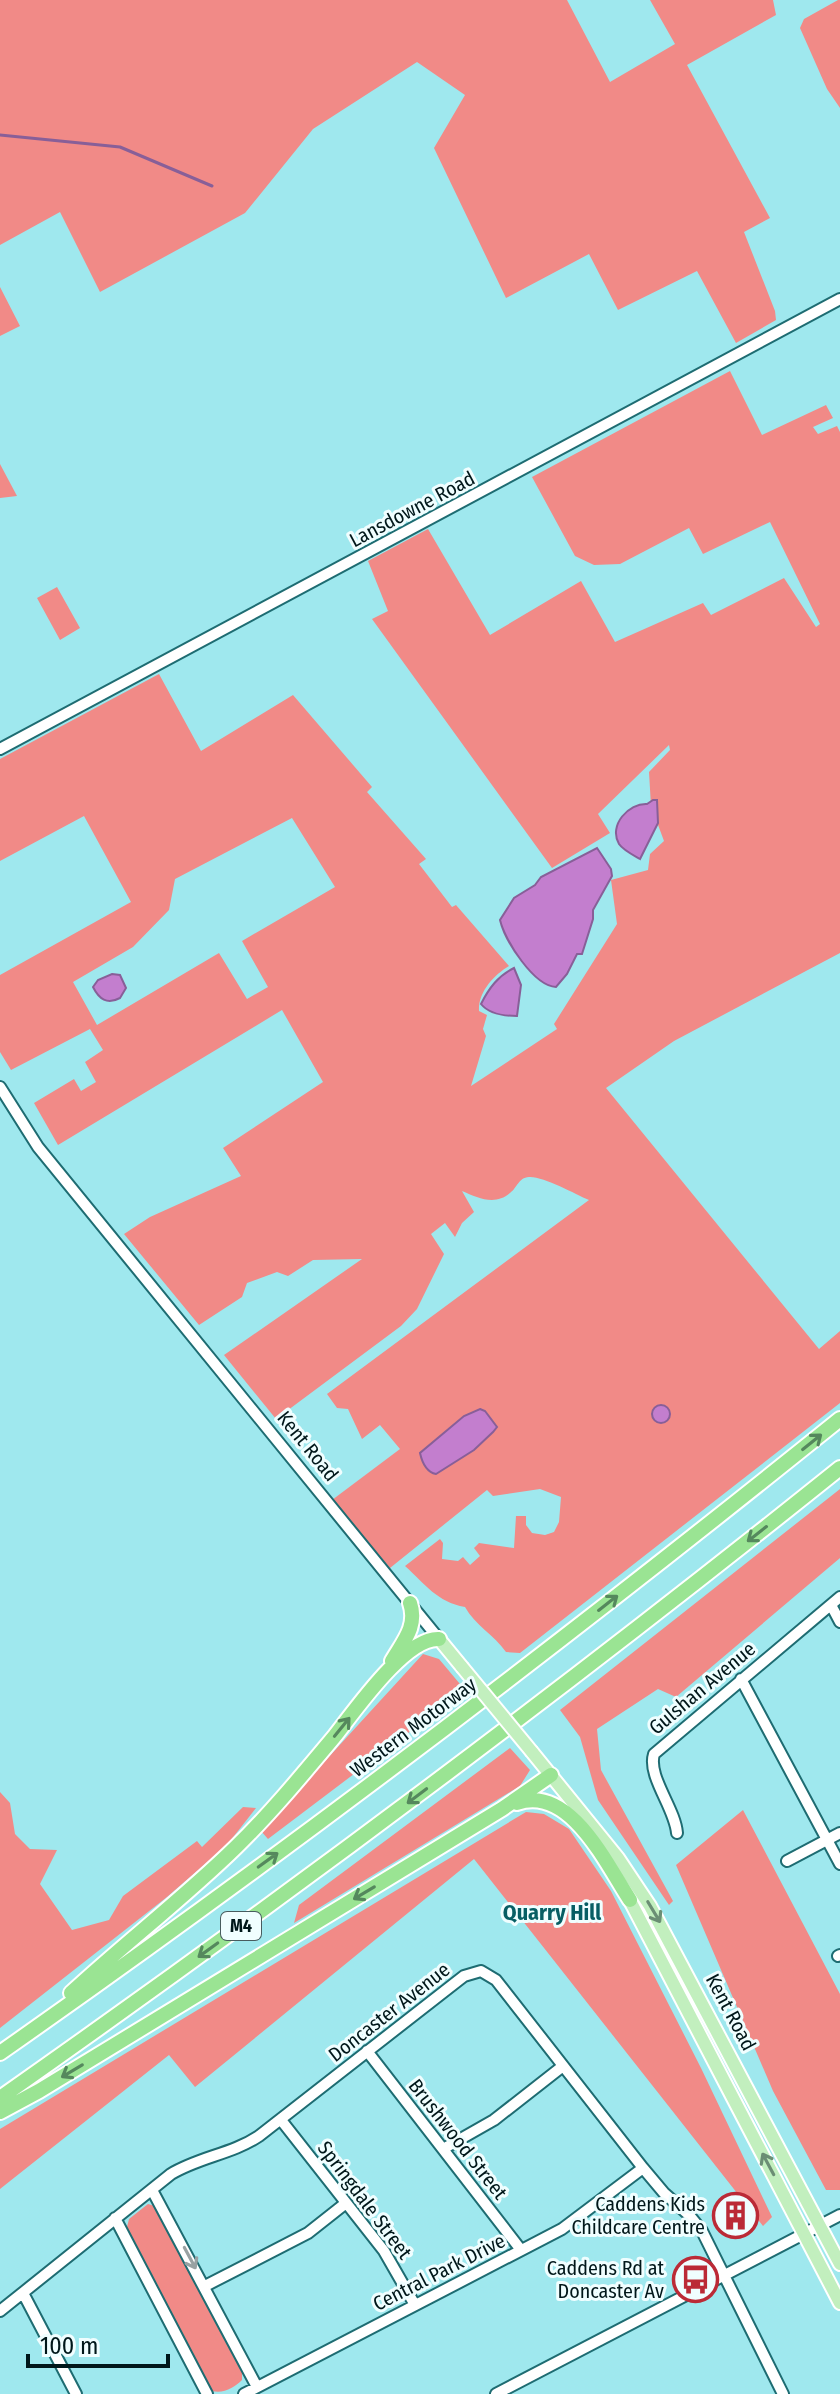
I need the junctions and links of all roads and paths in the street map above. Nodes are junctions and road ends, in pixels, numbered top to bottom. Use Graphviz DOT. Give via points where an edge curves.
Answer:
graph roads {
  1 [pos="840,299"];
  2 [pos="0,749"];
  3 [pos="0,1087"];
  4 [pos="840,1419"];
  5 [pos="840,1468"];
  6 [pos="840,1597"];
  7 [pos="410,1603"];
  8 [pos="831,1605"];
  9 [pos="840,1622"];
  10 [pos="439,1639"];
  11 [pos="381,1679"];
  12 [pos="741,1679"];
  13 [pos="551,1775"];
  14 [pos="502,1809"];
  15 [pos="592,1826"];
  16 [pos="677,1833"];
  17 [pos="840,1833"];
  18 [pos="827,1840"];
  19 [pos="787,1861"];
  20 [pos="840,1864"];
  21 [pos="630,1900"];
  22 [pos="20,2039"];
  23 [pos="367,2051"];
  24 [pos="0,2053"];
  25 [pos="563,2066"];
  26 [pos="0,2098"];
  27 [pos="0,2112"];
  28 [pos="281,2120"];
  29 [pos="443,2149"];
  30 [pos="643,2168"];
  31 [pos="152,2190"];
  32 [pos="346,2203"];
  33 [pos="840,2215"];
  34 [pos="115,2218"];
  35 [pos="820,2225"];
  36 [pos="805,2233"];
  37 [pos="521,2250"];
  38 [pos="840,2264"];
  39 [pos="726,2275"];
  40 [pos="205,2286"];
  41 [pos="23,2293"];
  42 [pos="840,2303"];
  43 [pos="415,2305"];
  44 [pos="0,2311"];
  45 [pos="253,2391"];
  46 [pos="76,2394"];
  47 [pos="207,2394"];
  48 [pos="496,2394"];
  49 [pos="783,2394"];
  1 -- 2 [label="street, Lansdowne Road"];
  3 -- 7 [label="street, Kent Road" via="38,1147"];
  22 -- 4 [label="highway, Western Motorway / M4, one-way" via="446,1727"];
  5 -- 26 [label="highway, M4, one-way" via="479,1749"];
  6 -- 8 [label="street, Gulshan Avenue"];
  7 -- 10 [label="street, Kent Road"];
  7 -- 11 [label="highway" via="413,1625"];
  8 -- 9 [label="street"];
  8 -- 12 [label="street, Gulshan Avenue"];
  10 -- 11 [label="highway" via="420,1643"];
  10 -- 13 [label="main road, Kent Road, bridge"];
  22 -- 11 [label="highway, one-way" via="239,1844"];
  12 -- 16 [label="street, Gulshan Avenue" via="653,1756"];
  12 -- 18 [label="street"];
  13 -- 14 [label="highway"];
  13 -- 15 [label="main road, Kent Road"];
  14 -- 21 [label="highway" via="535,1799 559,1807 588,1836"];
  14 -- 27 [label="highway, one-way"];
  15 -- 21 [label="main road, Kent Road"];
  15 -- 35 [label="main road, Kent Road, one-way" via="667,1935"];
  17 -- 18 [label="street"];
  18 -- 19 [label="street"];
  18 -- 20 [label="street"];
  36 -- 21 [label="main road, Kent Road, one-way"];
  22 -- 24 [label="highway, Western Motorway / M4"];
  23 -- 25 [label="street, Doncaster Avenue" via="464,1976 481,1971 496,1980"];
  23 -- 28 [label="street, Doncaster Avenue"];
  23 -- 29 [label="street, Brushwood Street"];
  25 -- 29 [label="street" via="494,2120"];
  25 -- 30 [label="street, Doncaster Avenue"];
  28 -- 31 [label="street, Doncaster Avenue" via="243,2146 181,2168"];
  28 -- 32 [label="street, Springdale Street"];
  29 -- 37 [label="street, Brushwood Street"];
  30 -- 37 [label="street, Central Park Drive" via="574,2221"];
  30 -- 39 [label="street, Doncaster Avenue" via="698,2224"];
  31 -- 34 [label="street, Doncaster Avenue"];
  31 -- 40 [label="street, one-way"];
  32 -- 40 [label="street" via="308,2233"];
  32 -- 43 [label="street, Springdale Street" via="390,2258"];
  33 -- 35 [label="street"];
  34 -- 41 [label="street, Doncaster Avenue"];
  34 -- 47 [label="street"];
  35 -- 36 [label="street"];
  35 -- 38 [label="main road, Kent Road"];
  36 -- 39 [label="street"];
  36 -- 42 [label="main road, Kent Road"];
  37 -- 43 [label="street, Central Park Drive"];
  39 -- 48 [label="street"];
  39 -- 49 [label="street, Doncaster Avenue"];
  40 -- 45 [label="street"];
  41 -- 44 [label="street, Doncaster Avenue"];
  41 -- 46 [label="street"];
  43 -- 45 [label="street, Central Park Drive"];
}
